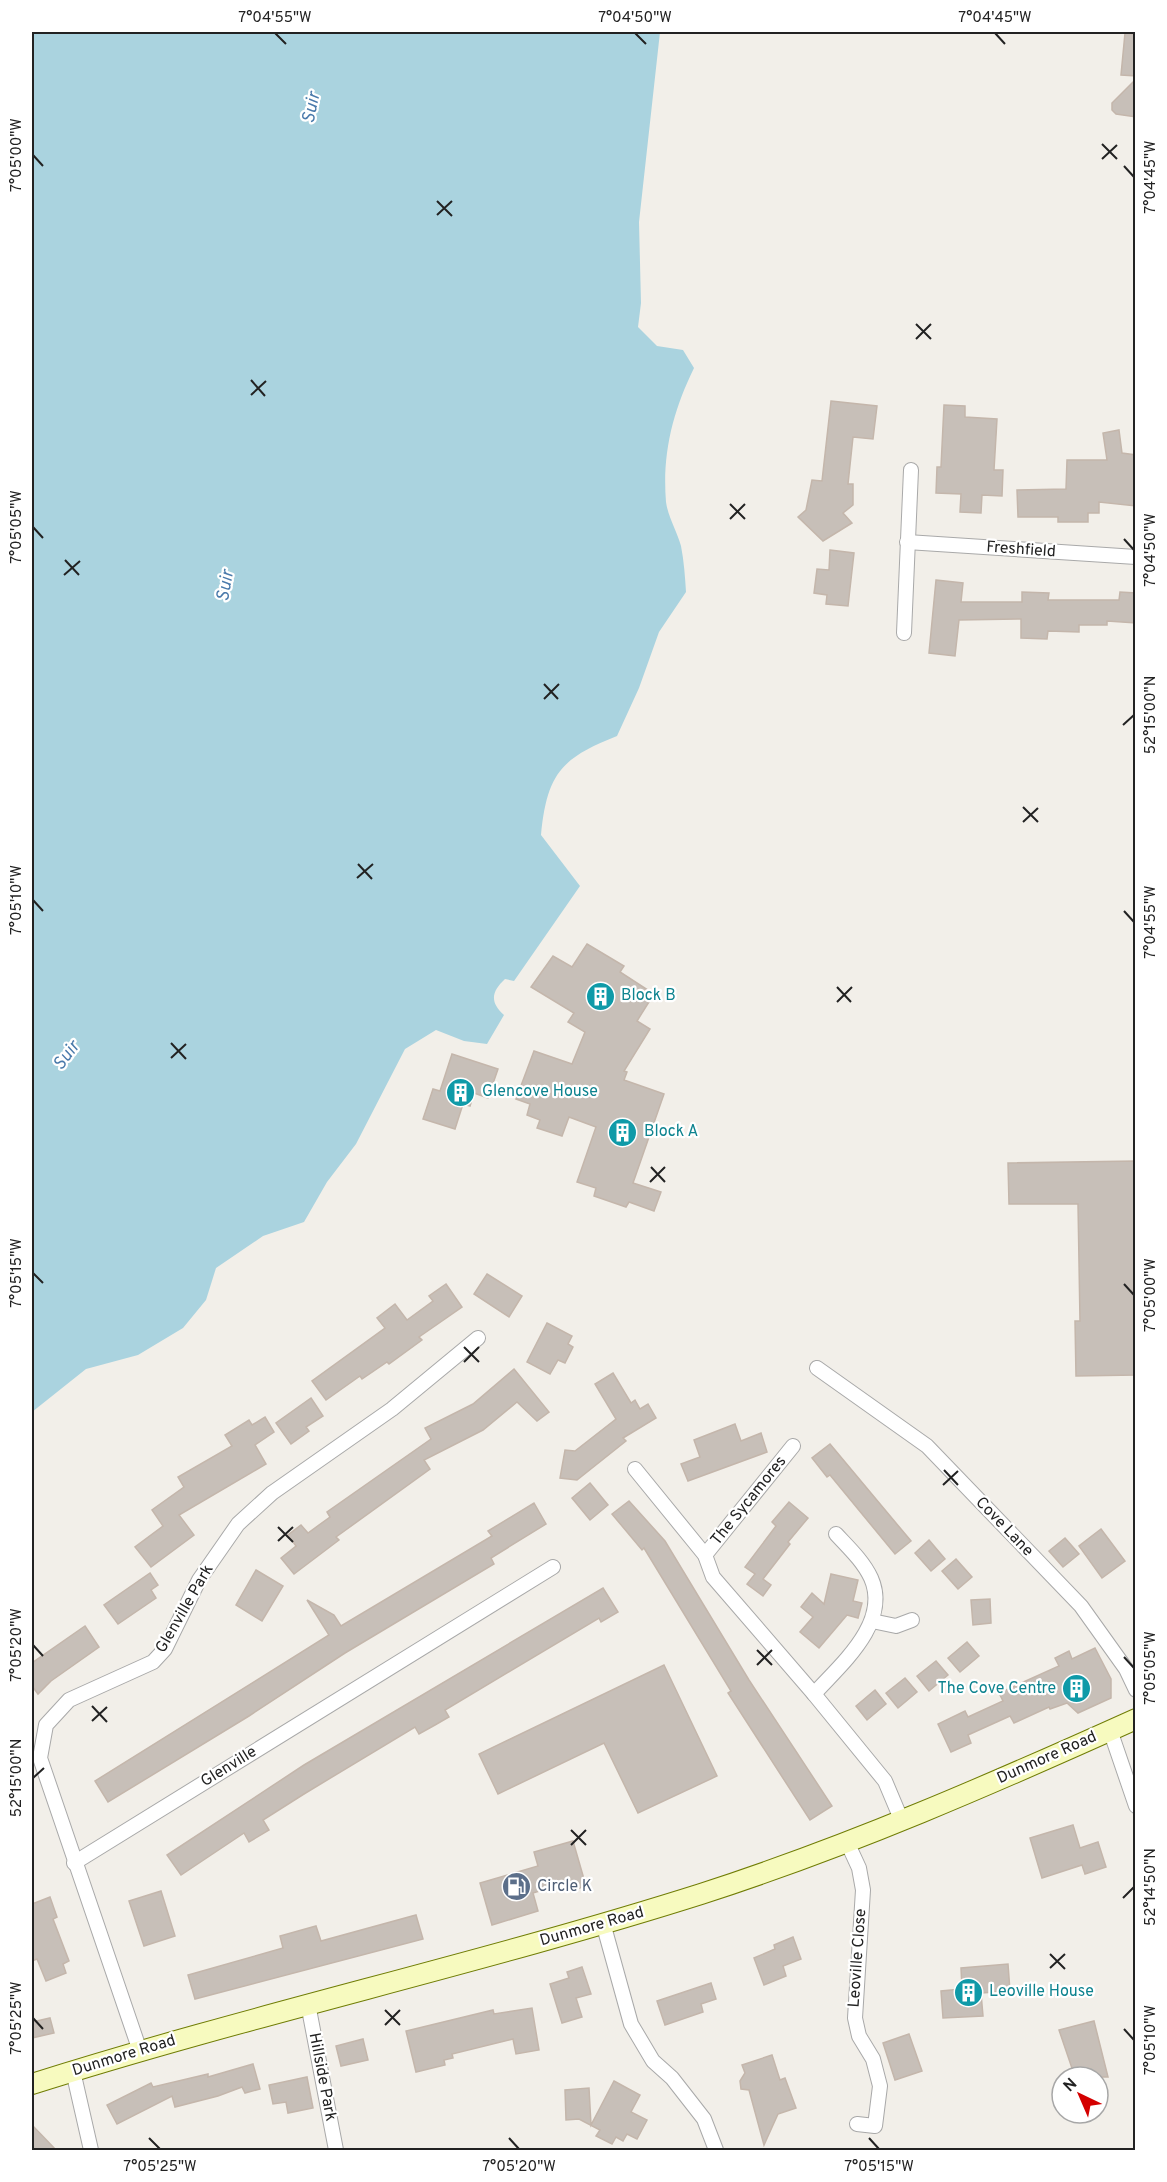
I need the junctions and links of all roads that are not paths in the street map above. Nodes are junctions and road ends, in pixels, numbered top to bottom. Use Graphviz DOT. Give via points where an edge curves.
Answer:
graph roads {
  1 [pos="912,470"];
  2 [pos="907,542"];
  3 [pos="1136,557"];
  4 [pos="904,633"];
  5 [pos="478,1338"];
  6 [pos="817,1368"];
  7 [pos="793,1446"];
  8 [pos="635,1469"];
  9 [pos="836,1534"];
  10 [pos="705,1555"];
  11 [pos="553,1567"];
  12 [pos="912,1620"];
  13 [pos="872,1621"];
  14 [pos="1136,1690"];
  15 [pos="814,1694"];
  16 [pos="1136,1719"];
  17 [pos="1110,1730"];
  18 [pos="1136,1806"];
  19 [pos="901,1819"];
  20 [pos="847,1842"];
  21 [pos="74,1863"];
  22 [pos="603,1923"];
  23 [pos="308,2004"];
  24 [pos="140,2051"];
  25 [pos="73,2071"];
  26 [pos="32,2084"];
  27 [pos="857,2124"];
  28 [pos="91,2151"];
  29 [pos="336,2151"];
  30 [pos="716,2151"];
  1 -- 2 [label="street"];
  2 -- 3 [label="street, Freshfield"];
  2 -- 4 [label="street"];
  5 -- 21 [label="street, Glenville Park" via="392,1409 272,1492 238,1524 199,1581 175,1634 153,1662 69,1700 46,1725 40,1758"];
  6 -- 14 [label="street, Cove Lane" via="927,1446 1081,1606 1126,1669"];
  7 -- 10 [label="street, The Sycamores"];
  8 -- 10 [label="street, The Sycamores"];
  9 -- 13 [label="street" via="872,1580"];
  10 -- 15 [label="street, The Sycamores" via="713,1577"];
  11 -- 21 [label="street, Glenville"];
  12 -- 13 [label="street" via="896,1626"];
  13 -- 15 [label="street" via="858,1645"];
  15 -- 19 [label="street, The Sycamores" via="885,1781"];
  16 -- 17 [label="main road, Dunmore Road"];
  17 -- 18 [label="street"];
  17 -- 19 [label="main road, Dunmore Road"];
  19 -- 20 [label="main road, Dunmore Road"];
  20 -- 22 [label="main road, Dunmore Road" via="728,1885"];
  20 -- 27 [label="street, Leoville Close" via="859,1868 863,1890 855,2018 880,2086 876,2126"];
  21 -- 24 [label="street"];
  22 -- 23 [label="main road, Dunmore Road"];
  22 -- 30 [label="street" via="631,2024 653,2061 672,2078 704,2119"];
  23 -- 24 [label="main road, Dunmore Road"];
  23 -- 29 [label="street, Hillside Park"];
  24 -- 25 [label="main road, Dunmore Road"];
  25 -- 26 [label="main road, Dunmore Road"];
  25 -- 28 [label="street"];
}
